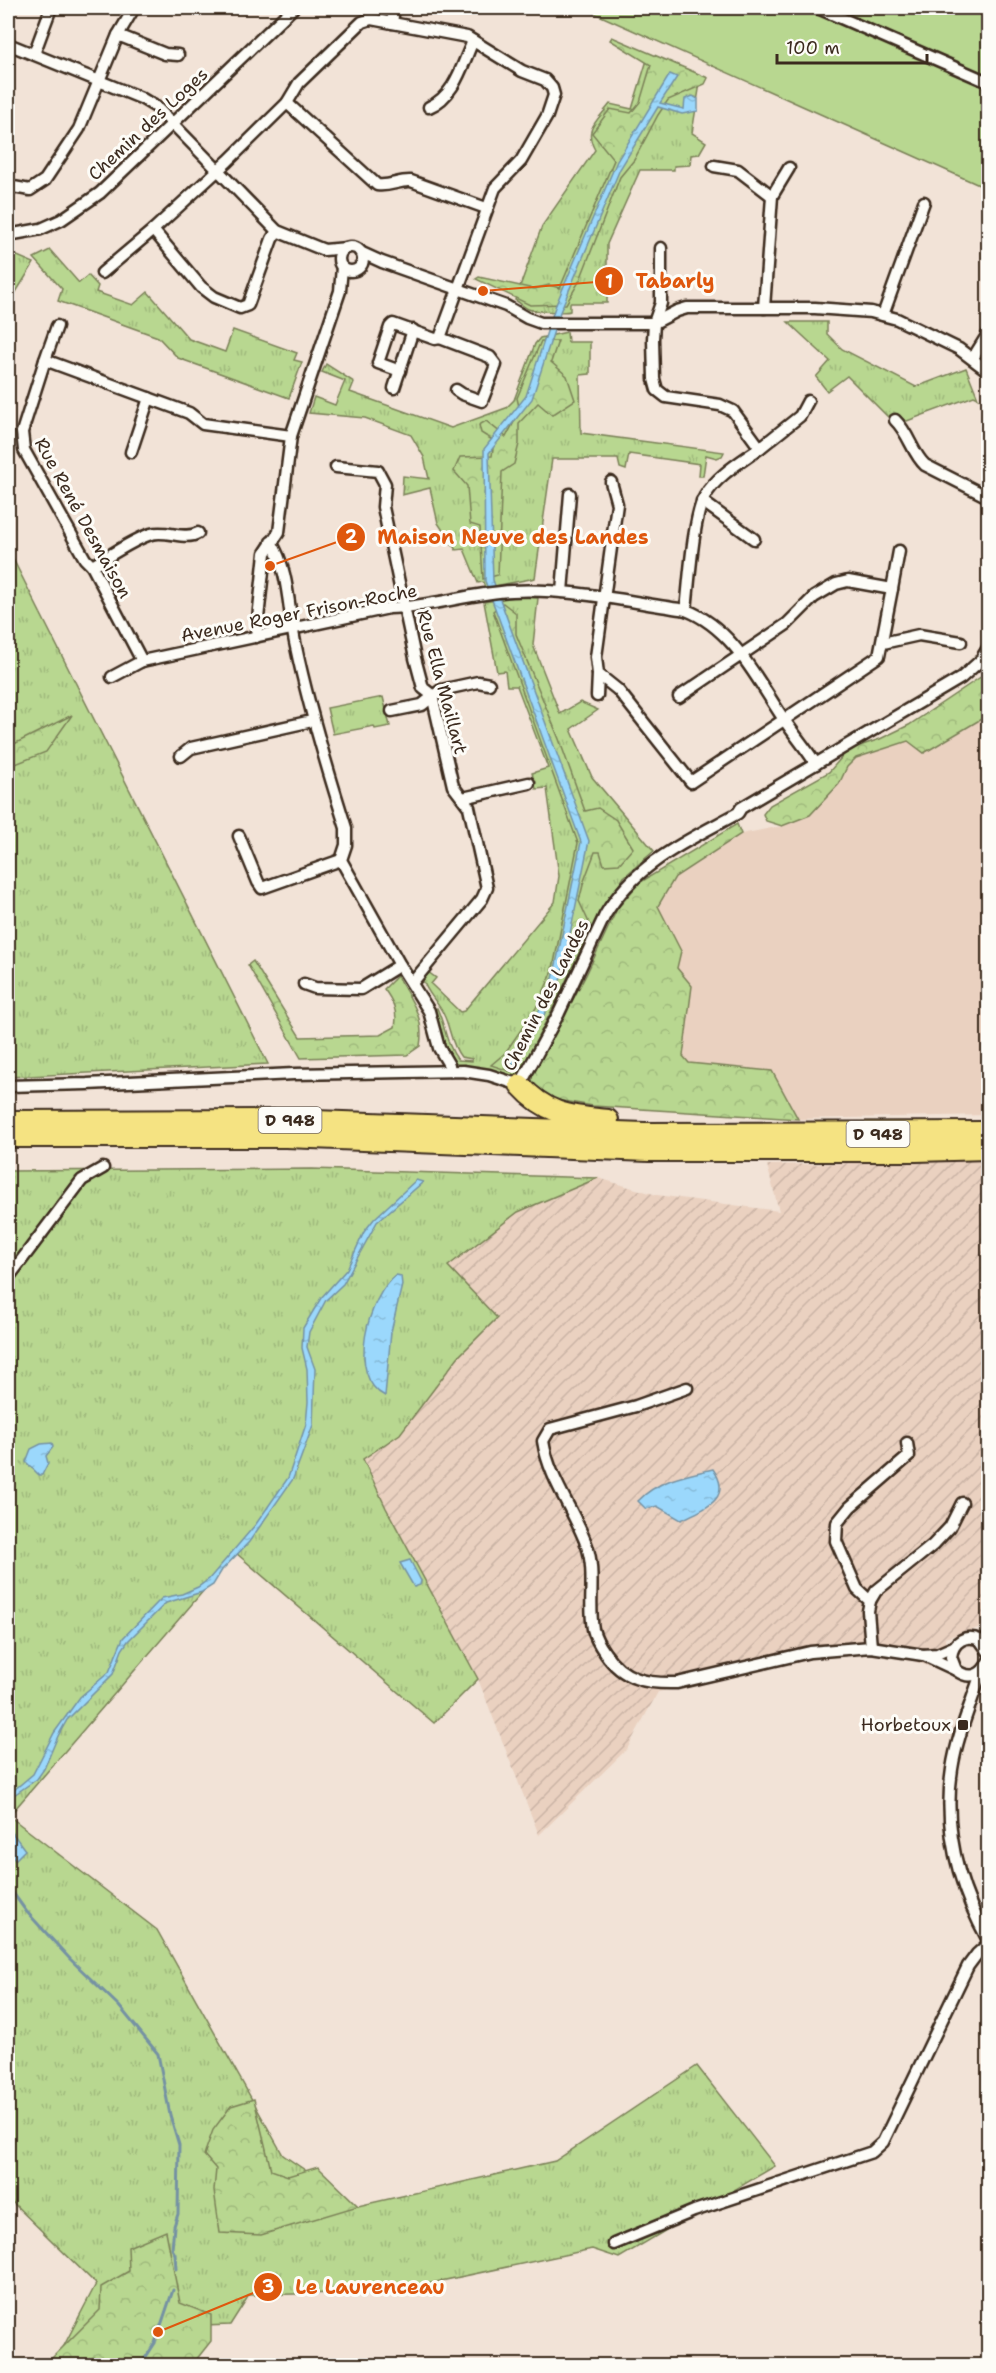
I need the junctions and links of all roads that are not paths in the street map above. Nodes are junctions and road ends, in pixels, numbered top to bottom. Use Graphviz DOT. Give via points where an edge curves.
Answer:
graph roads {
  1 [pos="51,8"];
  2 [pos="134,8"];
  3 [pos="293,8"];
  4 [pos="394,8"];
  5 [pos="818,8"];
  6 [pos="392,23"];
  7 [pos="118,35"];
  8 [pos="473,41"];
  9 [pos="8,44"];
  10 [pos="34,54"];
  11 [pos="178,55"];
  12 [pos="988,81"];
  13 [pos="99,82"];
  14 [pos="287,103"];
  15 [pos="429,107"];
  16 [pos="173,124"];
  17 [pos="714,166"];
  18 [pos="789,168"];
  19 [pos="218,171"];
  20 [pos="8,186"];
  21 [pos="772,196"];
  22 [pos="924,202"];
  23 [pos="486,208"];
  24 [pos="153,230"];
  25 [pos="277,231"];
  26 [pos="8,235"];
  27 [pos="347,248"];
  28 [pos="661,248"];
  29 [pos="324,250"];
  30 [pos="360,252"];
  31 [pos="382,262"];
  32 [pos="341,265"];
  33 [pos="358,269"];
  34 [pos="102,273"];
  35 [pos="458,290"];
  36 [pos="340,291"];
  37 [pos="764,308"];
  38 [pos="883,315"];
  39 [pos="654,323"];
  40 [pos="57,326"];
  41 [pos="413,330"];
  42 [pos="988,334"];
  43 [pos="440,338"];
  44 [pos="973,358"];
  45 [pos="45,360"];
  46 [pos="400,371"];
  47 [pos="988,371"];
  48 [pos="394,388"];
  49 [pos="456,390"];
  50 [pos="149,398"];
  51 [pos="808,401"];
  52 [pos="895,420"];
  53 [pos="291,436"];
  54 [pos="760,448"];
  55 [pos="131,452"];
  56 [pos="336,467"];
  57 [pos="611,482"];
  58 [pos="570,494"];
  59 [pos="988,497"];
  60 [pos="702,501"];
  61 [pos="198,533"];
  62 [pos="754,539"];
  63 [pos="271,542"];
  64 [pos="899,551"];
  65 [pos="92,566"];
  66 [pos="892,589"];
  67 [pos="562,592"];
  68 [pos="604,598"];
  69 [pos="404,608"];
  70 [pos="686,610"];
  71 [pos="292,629"];
  72 [pos="256,637"];
  73 [pos="960,642"];
  74 [pos="883,643"];
  75 [pos="988,648"];
  76 [pos="741,655"];
  77 [pos="142,661"];
  78 [pos="598,674"];
  79 [pos="111,677"];
  80 [pos="489,684"];
  81 [pos="432,695"];
  82 [pos="597,696"];
  83 [pos="680,697"];
  84 [pos="392,711"];
  85 [pos="312,721"];
  86 [pos="785,721"];
  87 [pos="181,756"];
  88 [pos="816,764"];
  89 [pos="529,783"];
  90 [pos="463,798"];
  91 [pos="239,836"];
  92 [pos="341,860"];
  93 [pos="400,965"];
  94 [pos="412,983"];
  95 [pos="304,984"];
  96 [pos="439,1048"];
  97 [pos="450,1071"];
  98 [pos="432,1072"];
  99 [pos="8,1086"];
  100 [pos="520,1086"];
  101 [pos="8,1121"];
  102 [pos="988,1132"];
  103 [pos="689,1134"];
  104 [pos="8,1137"];
  105 [pos="988,1149"];
  106 [pos="102,1168"];
  107 [pos="8,1278"];
  108 [pos="687,1388"];
  109 [pos="907,1443"];
  110 [pos="962,1503"];
  111 [pos="870,1601"];
  112 [pos="984,1639"];
  113 [pos="871,1647"];
  114 [pos="953,1647"];
  115 [pos="988,1651"];
  116 [pos="924,1655"];
  117 [pos="988,1662"];
  118 [pos="959,1672"];
  119 [pos="981,1673"];
  120 [pos="972,1700"];
  121 [pos="988,1942"];
  122 [pos="614,2244"];
  1 -- 10 [label="street"];
  2 -- 7 [label="street"];
  3 -- 16 [label="street, Chemin des Loges"];
  4 -- 6 [label="street"];
  5 -- 12 [label="street"];
  6 -- 8 [label="street" via="460,34"];
  6 -- 14 [label="street" via="370,19 362,22 299,83"];
  7 -- 11 [label="street" via="165,54"];
  7 -- 13 [label="street"];
  8 -- 15 [label="street" via="449,94"];
  8 -- 23 [label="street" via="522,71 545,80 554,95 547,116 521,160 495,188"];
  9 -- 10 [label="street"];
  10 -- 13 [label="street"];
  13 -- 16 [label="street" via="141,98"];
  13 -- 20 [label="street" via="80,129 45,180 30,190"];
  14 -- 19 [label="street"];
  14 -- 23 [label="street" via="377,185 386,187 402,180 411,181"];
  16 -- 19 [label="street"];
  16 -- 26 [label="street, Chemin des Loges" via="100,193 61,220 34,231"];
  17 -- 21 [label="street" via="738,170"];
  18 -- 21 [label="street"];
  19 -- 24 [label="street"];
  19 -- 25 [label="street"];
  21 -- 37 [label="street"];
  22 -- 38 [label="street"];
  23 -- 35 [label="street"];
  24 -- 25 [label="street" via="201,287 240,308 248,305"];
  24 -- 34 [label="street"];
  25 -- 29 [label="street"];
  27 -- 29 [label="street"];
  27 -- 30 [label="street"];
  27 -- 32 [label="street" via="341,254"];
  28 -- 39 [label="street" via="661,303"];
  29 -- 32 [label="street"];
  30 -- 31 [label="street"];
  30 -- 33 [label="street" via="363,258"];
  31 -- 33 [label="street"];
  31 -- 35 [label="street"];
  32 -- 33 [label="street"];
  32 -- 36 [label="street"];
  33 -- 36 [label="street"];
  35 -- 39 [label="street" via="541,323"];
  35 -- 43 [label="street"];
  36 -- 53 [label="street"];
  37 -- 38 [label="street"];
  37 -- 39 [label="street" via="687,308"];
  38 -- 44 [label="street" via="914,326"];
  39 -- 54 [label="street" via="657,390 666,397 720,405 734,411"];
  40 -- 45 [label="street, Rue René Desmaison"];
  41 -- 43 [label="street"];
  41 -- 46 [label="street"];
  41 -- 46 [label="street" via="393,324 378,363"];
  42 -- 44 [label="street"];
  43 -- 49 [label="street" via="490,357 496,365 482,401"];
  44 -- 47 [label="street"];
  45 -- 50 [label="street"];
  45 -- 65 [label="street, Rue René Desmaison" via="21,441"];
  46 -- 48 [label="street"];
  50 -- 53 [label="street" via="189,413 203,424"];
  50 -- 55 [label="street"];
  51 -- 54 [label="street" via="800,416"];
  52 -- 59 [label="street" via="925,465"];
  53 -- 63 [label="street" via="279,532"];
  54 -- 60 [label="street" via="711,488"];
  56 -- 69 [label="street, Rue Ella Maillart" via="378,471 385,484 383,507"];
  57 -- 68 [label="street" via="617,504"];
  58 -- 67 [label="street"];
  60 -- 62 [label="street"];
  60 -- 70 [label="street"];
  61 -- 65 [label="street" via="151,534"];
  63 -- 71 [label="street" via="280,556"];
  63 -- 72 [label="street" via="262,566"];
  64 -- 66 [label="street"];
  65 -- 77 [label="street, Rue René Desmaison"];
  66 -- 74 [label="street"];
  66 -- 76 [label="street" via="848,581 836,584"];
  67 -- 68 [label="street, Avenue Roger Frison-Roche"];
  67 -- 69 [label="street, Avenue Roger Frison-Roche" via="510,591"];
  68 -- 70 [label="street, Avenue Roger Frison-Roche"];
  68 -- 78 [label="street" via="596,657"];
  69 -- 71 [label="street, Avenue Roger Frison-Roche"];
  69 -- 81 [label="street, Rue Ella Maillart" via="423,688"];
  70 -- 76 [label="street, Avenue Roger Frison-Roche" via="712,622"];
  71 -- 72 [label="street, Avenue Roger Frison-Roche"];
  71 -- 85 [label="street"];
  72 -- 77 [label="street, Avenue Roger Frison-Roche"];
  73 -- 74 [label="street" via="919,635"];
  74 -- 86 [label="street" via="879,656"];
  75 -- 88 [label="street, Chemin des Landes" via="961,678"];
  76 -- 83 [label="street"];
  76 -- 86 [label="street, Avenue Roger Frison-Roche"];
  77 -- 79 [label="street, Avenue Roger Frison-Roche"];
  78 -- 82 [label="street"];
  78 -- 86 [label="street" via="618,690 692,782"];
  80 -- 81 [label="street" via="478,682"];
  81 -- 84 [label="street" via="422,705"];
  81 -- 90 [label="street, Rue Ella Maillart" via="453,786"];
  85 -- 87 [label="street" via="191,748"];
  85 -- 92 [label="street" via="346,828"];
  86 -- 88 [label="street, Avenue Roger Frison-Roche"];
  88 -- 100 [label="street, Chemin des Landes" via="654,860 624,888 605,915"];
  89 -- 90 [label="street"];
  90 -- 94 [label="street, Rue Ella Maillart" via="469,807 487,888"];
  91 -- 92 [label="street" via="262,888"];
  92 -- 93 [label="street"];
  93 -- 94 [label="street"];
  93 -- 95 [label="street" via="361,988 315,988"];
  94 -- 96 [label="street" via="429,1011"];
  96 -- 97 [label="street"];
  96 -- 98 [label="street"];
  97 -- 98 [label="street, Chemin des Landes"];
  97 -- 100 [label="street, Chemin des Landes" via="474,1072"];
  98 -- 99 [label="street, Chemin des Landes"];
  100 -- 103 [label="highway" via="542,1106 556,1111 672,1124"];
  101 -- 103 [label="highway, D 948" via="287,1120"];
  102 -- 103 [label="highway, D 948"];
  104 -- 105 [label="highway, D 948" via="286,1137 697,1152"];
  106 -- 107 [label="street" via="82,1180"];
  108 -- 113 [label="street" via="550,1429 543,1441 545,1460 588,1550 593,1629 612,1664 640,1682 677,1683 800,1654"];
  109 -- 111 [label="street" via="909,1456 837,1523 836,1541 857,1589"];
  110 -- 111 [label="street" via="950,1527 876,1591"];
  111 -- 113 [label="street"];
  112 -- 114 [label="street" via="965,1638"];
  112 -- 115 [label="street"];
  113 -- 116 [label="street"];
  114 -- 116 [label="street"];
  114 -- 118 [label="street" via="951,1657"];
  116 -- 118 [label="street"];
  117 -- 119 [label="street"];
  118 -- 119 [label="street" via="973,1676"];
  118 -- 120 [label="street"];
  119 -- 120 [label="street"];
  120 -- 121 [label="street" via="952,1769 950,1816 963,1887"];
  121 -- 122 [label="street" via="969,1966 883,2142 872,2152 694,2211"];
}
